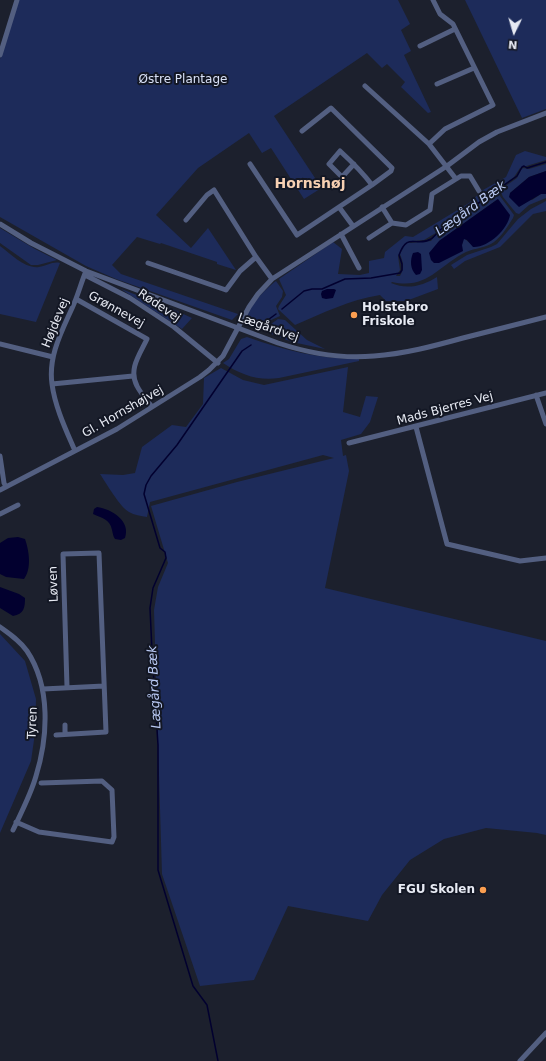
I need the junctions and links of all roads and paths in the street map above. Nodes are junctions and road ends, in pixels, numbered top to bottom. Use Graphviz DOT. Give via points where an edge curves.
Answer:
graph roads {
  1 [pos="17,0"];
  2 [pos="433,0"];
  3 [pos="455,29"];
  4 [pos="420,46"];
  5 [pos="0,55"];
  6 [pos="474,68"];
  7 [pos="437,84"];
  8 [pos="365,86"];
  9 [pos="546,113"];
  10 [pos="302,131"];
  11 [pos="429,144"];
  12 [pos="250,164"];
  13 [pos="354,164"];
  14 [pos="447,166"];
  15 [pos="456,179"];
  16 [pos="372,185"];
  17 [pos="479,191"];
  18 [pos="339,207"];
  19 [pos="382,207"];
  20 [pos="186,220"];
  21 [pos="392,223"];
  22 [pos="0,224"];
  23 [pos="352,226"];
  24 [pos="341,234"];
  25 [pos="369,238"];
  26 [pos="256,257"];
  27 [pos="148,263"];
  28 [pos="359,268"];
  29 [pos="85,273"];
  30 [pos="272,279"];
  31 [pos="76,299"];
  32 [pos="546,317"];
  33 [pos="237,328"];
  34 [pos="0,344"];
  35 [pos="53,357"];
  36 [pos="218,363"];
  37 [pos="133,376"];
  38 [pos="52,384"];
  39 [pos="546,393"];
  40 [pos="536,395"];
  41 [pos="152,407"];
  42 [pos="546,424"];
  43 [pos="416,427"];
  44 [pos="349,443"];
  45 [pos="75,450"];
  46 [pos="0,456"];
  47 [pos="1,468"];
  48 [pos="6,487"];
  49 [pos="0,490"];
  50 [pos="18,505"];
  51 [pos="0,514"];
  52 [pos="546,558"];
  53 [pos="0,627"];
  54 [pos="104,686"];
  55 [pos="67,687"];
  56 [pos="43,689"];
  57 [pos="65,725"];
  58 [pos="66,734"];
  59 [pos="56,735"];
  60 [pos="41,783"];
  61 [pos="16,822"];
  62 [pos="13,830"];
  63 [pos="546,1034"];
  64 [pos="520,1061"];
  1 -- 5 [label="street"];
  2 -- 3 [label="street" via="440,14 453,24"];
  3 -- 4 [label="street"];
  3 -- 6 [label="street"];
  6 -- 7 [label="street"];
  6 -- 11 [label="street" via="493,105 445,129"];
  8 -- 11 [label="street"];
  9 -- 14 [label="street, Gl. Hornshøjvej" via="497,132"];
  10 -- 16 [label="street" via="331,108 392,168"];
  11 -- 14 [label="street"];
  12 -- 18 [label="street" via="297,235"];
  13 -- 13 [label="street" via="342,177 329,164 340,151"];
  13 -- 16 [label="street"];
  14 -- 15 [label="street"];
  14 -- 19 [label="street, Gl. Hornshøjvej"];
  15 -- 17 [label="street" via="470,176"];
  15 -- 21 [label="street" via="432,194 430,210 406,225"];
  16 -- 18 [label="street"];
  18 -- 23 [label="street"];
  19 -- 21 [label="street"];
  19 -- 23 [label="street, Gl. Hornshøjvej"];
  20 -- 26 [label="street" via="214,190"];
  21 -- 25 [label="street"];
  22 -- 29 [label="street, Lægårdvej"];
  23 -- 24 [label="street, Gl. Hornshøjvej"];
  24 -- 28 [label="street"];
  24 -- 30 [label="street, Gl. Hornshøjvej"];
  26 -- 27 [label="street" via="240,271 226,290"];
  26 -- 30 [label="street"];
  29 -- 31 [label="street, Højdevej"];
  29 -- 33 [label="street, Lægårdvej"];
  29 -- 36 [label="street, Rødevej" via="174,327"];
  30 -- 33 [label="street, Gl. Hornshøjvej" via="258,294"];
  31 -- 35 [label="street, Højdevej"];
  31 -- 37 [label="street, Grønnevej" via="147,339 134,366"];
  32 -- 33 [label="street, Lægårdvej" via="418,350 374,356 330,355 301,350"];
  33 -- 36 [label="street, Gl. Hornshøjvej" via="228,349"];
  34 -- 35 [label="street"];
  35 -- 38 [label="street, Højdevej"];
  36 -- 41 [label="street, Gl. Hornshøjvej"];
  37 -- 38 [label="street"];
  37 -- 41 [label="street"];
  38 -- 45 [label="street, Højdevej" via="55,400"];
  39 -- 40 [label="street, Mads Bjerres Vej"];
  40 -- 42 [label="street"];
  40 -- 43 [label="street, Mads Bjerres Vej"];
  41 -- 45 [label="street, Gl. Hornshøjvej"];
  43 -- 44 [label="street, Mads Bjerres Vej"];
  43 -- 52 [label="street" via="447,544 520,561"];
  45 -- 48 [label="street, Gl. Hornshøjvej"];
  46 -- 47 [label="street"];
  47 -- 48 [label="street"];
  48 -- 49 [label="street, Gl. Hornshøjvej"];
  50 -- 51 [label="street"];
  53 -- 56 [label="street, Tyren" via="27,650"];
  54 -- 55 [label="street"];
  54 -- 55 [label="street, Løven" via="99,553 62,554"];
  54 -- 58 [label="street, Løven" via="106,732"];
  55 -- 56 [label="street"];
  56 -- 61 [label="street, Tyren" via="44,726 41,755 36,777"];
  57 -- 58 [label="street"];
  58 -- 59 [label="street, Løven"];
  60 -- 61 [label="street" via="102,781 112,790 112,842 39,832"];
  61 -- 62 [label="street, Tyren"];
  63 -- 64 [label="street"];
}
